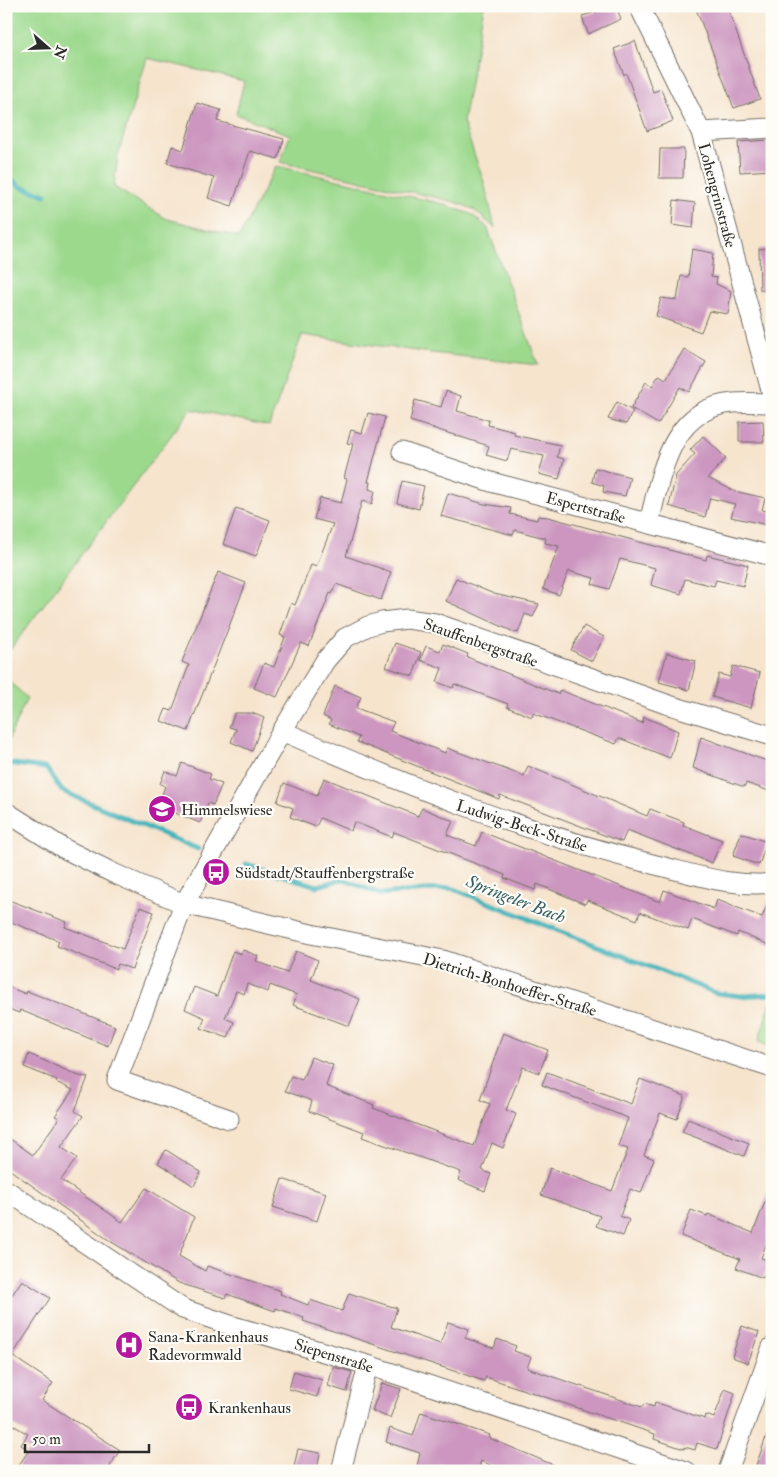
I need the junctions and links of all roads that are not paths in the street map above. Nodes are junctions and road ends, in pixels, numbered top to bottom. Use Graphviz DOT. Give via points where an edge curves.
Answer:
graph roads {
  1 [pos="639,6"];
  2 [pos="772,128"];
  3 [pos="702,132"];
  4 [pos="772,394"];
  5 [pos="772,403"];
  6 [pos="402,452"];
  7 [pos="649,523"];
  8 [pos="772,556"];
  9 [pos="282,731"];
  10 [pos="772,736"];
  11 [pos="6,812"];
  12 [pos="772,883"];
  13 [pos="184,904"];
  14 [pos="772,1068"];
  15 [pos="230,1119"];
  16 [pos="6,1190"];
  17 [pos="772,1347"];
  18 [pos="368,1365"];
  19 [pos="341,1471"];
  20 [pos="686,1471"];
  21 [pos="728,1471"];
  1 -- 3 [label="street, Lohengrinstraße"];
  2 -- 3 [label="street"];
  3 -- 4 [label="street, Lohengrinstraße"];
  5 -- 7 [label="street" via="721,405 700,415 684,428 671,446 664,464"];
  6 -- 7 [label="street, Espertstraße" via="491,482"];
  7 -- 8 [label="street, Espertstraße"];
  9 -- 10 [label="street, Stauffenbergstraße" via="325,661 344,638 382,622 407,619 446,626 568,672"];
  9 -- 12 [label="street, Ludwig-Beck-Straße" via="387,777 509,823 616,855 720,880 755,885"];
  9 -- 13 [label="street, Stauffenbergstraße"];
  11 -- 13 [label="street, Dietrich-Bonhoeffer-Straße" via="63,848"];
  13 -- 14 [label="street, Dietrich-Bonhoeffer-Straße" via="311,934 444,960"];
  13 -- 15 [label="street" via="117,1080"];
  16 -- 18 [label="street, Siepenstraße" via="184,1309"];
  17 -- 21 [label="street"];
  18 -- 19 [label="street"];
  18 -- 20 [label="street, Siepenstraße"];
}
